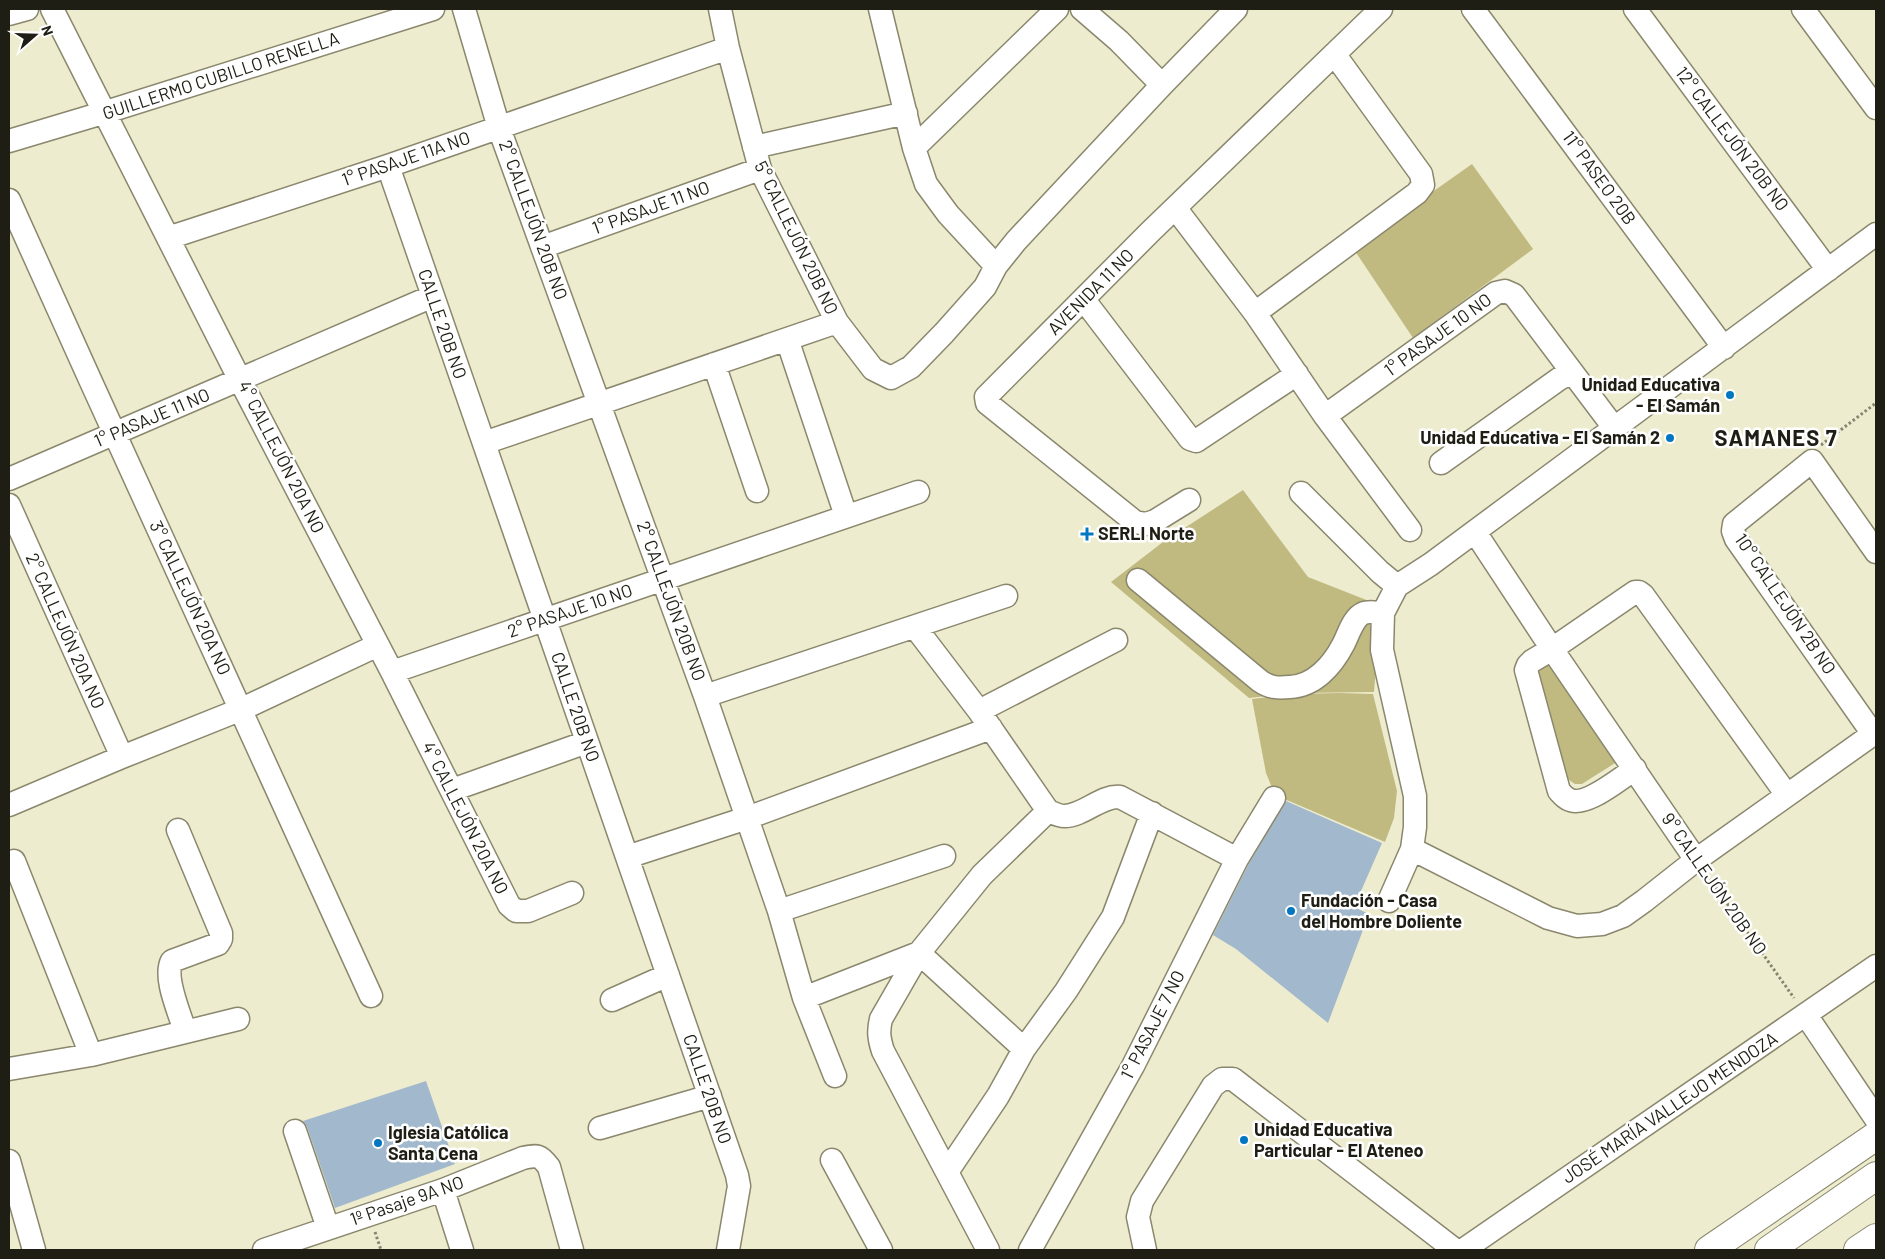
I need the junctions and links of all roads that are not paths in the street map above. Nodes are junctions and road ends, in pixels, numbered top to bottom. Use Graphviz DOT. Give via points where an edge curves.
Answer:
graph roads {
  1 [pos="28,9"];
  2 [pos="52,9"];
  3 [pos="433,9"];
  4 [pos="464,9"];
  5 [pos="880,9"];
  6 [pos="1057,9"];
  7 [pos="1082,9"];
  8 [pos="1236,9"];
  9 [pos="1381,9"];
  10 [pos="1473,9"];
  11 [pos="1635,9"];
  12 [pos="1803,9"];
  13 [pos="719,10"];
  14 [pos="9,14"];
  15 [pos="728,48"];
  16 [pos="1335,55"];
  17 [pos="1162,85"];
  18 [pos="1876,108"];
  19 [pos="106,112"];
  20 [pos="906,114"];
  21 [pos="499,128"];
  22 [pos="9,141"];
  23 [pos="754,147"];
  24 [pos="914,148"];
  25 [pos="388,166"];
  26 [pos="760,169"];
  27 [pos="9,200"];
  28 [pos="1176,209"];
  29 [pos="1876,234"];
  30 [pos="168,238"];
  31 [pos="542,247"];
  32 [pos="996,266"];
  33 [pos="1828,270"];
  34 [pos="432,296"];
  35 [pos="1084,300"];
  36 [pos="1255,313"];
  37 [pos="837,322"];
  38 [pos="787,339"];
  39 [pos="1724,348"];
  40 [pos="714,364"];
  41 [pos="1572,372"];
  42 [pos="1297,374"];
  43 [pos="240,380"];
  44 [pos="599,404"];
  45 [pos="1325,416"];
  46 [pos="1615,429"];
  47 [pos="114,434"];
  48 [pos="484,443"];
  49 [pos="1441,463"];
  50 [pos="9,479"];
  51 [pos="757,490"];
  52 [pos="918,492"];
  53 [pos="1301,493"];
  54 [pos="1189,500"];
  55 [pos="9,505"];
  56 [pos="846,516"];
  57 [pos="1410,530"];
  58 [pos="1475,532"];
  59 [pos="1876,552"];
  60 [pos="663,579"];
  61 [pos="1138,580"];
  62 [pos="1397,586"];
  63 [pos="1006,596"];
  64 [pos="1383,614"];
  65 [pos="545,620"];
  66 [pos="915,627"];
  67 [pos="1116,640"];
  68 [pos="378,645"];
  69 [pos="1552,649"];
  70 [pos="392,672"];
  71 [pos="705,696"];
  72 [pos="242,710"];
  73 [pos="985,720"];
  74 [pos="1875,733"];
  75 [pos="587,742"];
  76 [pos="122,756"];
  77 [pos="1635,769"];
  78 [pos="452,790"];
  79 [pos="1787,795"];
  80 [pos="1274,798"];
  81 [pos="9,805"];
  82 [pos="1048,811"];
  83 [pos="1152,813"];
  84 [pos="747,818"];
  85 [pos="178,830"];
  86 [pos="1412,849"];
  87 [pos="944,856"];
  88 [pos="627,857"];
  89 [pos="1237,859"];
  90 [pos="1696,860"];
  91 [pos="14,861"];
  92 [pos="572,893"];
  93 [pos="1389,901"];
  94 [pos="779,911"];
  95 [pos="919,953"];
  96 [pos="1876,966"];
  97 [pos="668,975"];
  98 [pos="371,996"];
  99 [pos="804,998"];
  100 [pos="612,1000"];
  101 [pos="1806,1015"];
  102 [pos="238,1019"];
  103 [pos="185,1031"];
  104 [pos="1024,1049"];
  105 [pos="91,1056"];
  106 [pos="9,1069"];
  107 [pos="835,1076"];
  108 [pos="710,1096"];
  109 [pos="1876,1119"];
  110 [pos="600,1128"];
  111 [pos="295,1131"];
  112 [pos="1876,1136"];
  113 [pos="832,1160"];
  114 [pos="9,1161"];
  115 [pos="947,1172"];
  116 [pos="1876,1176"];
  117 [pos="443,1190"];
  118 [pos="328,1228"];
  119 [pos="1876,1238"];
  120 [pos="34,1250"];
  121 [pos="264,1250"];
  122 [pos="462,1250"];
  123 [pos="572,1250"];
  124 [pos="728,1250"];
  125 [pos="881,1250"];
  126 [pos="988,1250"];
  127 [pos="1030,1250"];
  128 [pos="1145,1250"];
  129 [pos="1456,1250"];
  130 [pos="1463,1250"];
  131 [pos="1710,1250"];
  132 [pos="1769,1250"];
  133 [pos="1858,1250"];
  1 -- 14 [label="street"];
  2 -- 19 [label="street, 4° CALLEJÓN 20A NO"];
  3 -- 19 [label="street, GUILLERMO CUBILLO RENELLA"];
  4 -- 21 [label="street, 2° CALLEJÓN 20B NO"];
  5 -- 20 [label="street"];
  6 -- 24 [label="street"];
  7 -- 17 [label="street"];
  8 -- 17 [label="street"];
  9 -- 16 [label="street, AVENIDA 11 NO"];
  10 -- 39 [label="street, 11° PASEO 20B"];
  11 -- 33 [label="street, 12° CALLEJÓN 20B NO"];
  12 -- 18 [label="street"];
  13 -- 15 [label="street, 5° CALLEJÓN 20B NO"];
  15 -- 21 [label="street, 1° PASAJE 11A NO"];
  15 -- 23 [label="street, 5° CALLEJÓN 20B NO"];
  16 -- 28 [label="street, AVENIDA 11 NO"];
  16 -- 36 [label="street" via="1421,174 1423,186"];
  17 -- 32 [label="street"];
  19 -- 22 [label="street, GUILLERMO CUBILLO RENELLA"];
  19 -- 30 [label="street, 4° CALLEJÓN 20A NO"];
  20 -- 23 [label="street"];
  20 -- 24 [label="street"];
  21 -- 25 [label="street, 1° PASAJE 11A NO"];
  21 -- 31 [label="street, 2° CALLEJÓN 20B NO"];
  23 -- 26 [label="street, 5° CALLEJÓN 20B NO"];
  24 -- 32 [label="street" via="926,184 948,214"];
  25 -- 30 [label="street, 1° PASAJE 11A NO"];
  25 -- 34 [label="street, CALLE 20B NO"];
  26 -- 31 [label="street, 1° PASAJE 11 NO"];
  26 -- 37 [label="street, 5° CALLEJÓN 20B NO"];
  27 -- 47 [label="street, 3° CALLEJÓN 20A NO"];
  28 -- 35 [label="street, AVENIDA 11 NO"];
  28 -- 36 [label="street"];
  29 -- 33 [label="street"];
  30 -- 43 [label="street, 4° CALLEJÓN 20A NO"];
  31 -- 44 [label="street, 2° CALLEJÓN 20B NO"];
  32 -- 37 [label="street, 5° CALLEJÓN 20B NO" via="985,287 944,333 910,367 891,378 873,369"];
  33 -- 39 [label="street"];
  34 -- 43 [label="street, 1° PASAJE 11 NO"];
  34 -- 48 [label="street, CALLE 20B NO"];
  35 -- 42 [label="street" via="1190,439 1196,441"];
  35 -- 54 [label="street, AVENIDA 11 NO" via="986,397 986,404 1135,522 1146,524 1155,521"];
  36 -- 42 [label="street"];
  37 -- 38 [label="street"];
  38 -- 40 [label="street"];
  38 -- 56 [label="street"];
  39 -- 46 [label="street"];
  40 -- 44 [label="street"];
  40 -- 51 [label="street"];
  41 -- 45 [label="street, 1° PASAJE 10 NO" via="1514,295 1505,291 1496,293"];
  41 -- 46 [label="street, 1° PASAJE 10 NO"];
  41 -- 49 [label="street"];
  42 -- 45 [label="street"];
  43 -- 47 [label="street, 1° PASAJE 11 NO"];
  43 -- 68 [label="street, 4° CALLEJÓN 20A NO"];
  44 -- 48 [label="street"];
  44 -- 60 [label="street, 2° CALLEJÓN 20B NO"];
  45 -- 57 [label="street"];
  46 -- 58 [label="street"];
  47 -- 50 [label="street, 1° PASAJE 11 NO"];
  47 -- 72 [label="street, 3° CALLEJÓN 20A NO"];
  48 -- 65 [label="street, CALLE 20B NO"];
  52 -- 56 [label="street, 2° PASAJE 10 NO"];
  53 -- 62 [label="street"];
  55 -- 76 [label="street, 2° CALLEJÓN 20A NO"];
  56 -- 60 [label="street, 2° PASAJE 10 NO"];
  58 -- 62 [label="street"];
  58 -- 69 [label="street, 9° CALLEJÓN 20B NO"];
  59 -- 74 [label="street, 10° CALLEJÓN 2B NO" via="1812,461 1734,524 1736,539"];
  60 -- 65 [label="street, 2° PASAJE 10 NO"];
  60 -- 71 [label="street, 2° CALLEJÓN 20B NO"];
  61 -- 64 [label="street" via="1269,687 1305,685 1314,680 1341,648 1359,616 1364,613"];
  62 -- 64 [label="street"];
  63 -- 66 [label="street"];
  64 -- 86 [label="street" via="1382,650 1415,796"];
  65 -- 70 [label="street, 2° PASAJE 10 NO"];
  65 -- 75 [label="street, CALLE 20B NO"];
  66 -- 71 [label="street"];
  66 -- 73 [label="street"];
  67 -- 73 [label="street"];
  68 -- 70 [label="street, 4° CALLEJÓN 20A NO"];
  68 -- 72 [label="street"];
  69 -- 77 [label="street, 9° CALLEJÓN 20B NO"];
  69 -- 77 [label="street" via="1532,661 1526,670 1559,791 1568,800 1580,801 1593,797"];
  69 -- 79 [label="street" via="1639,592"];
  70 -- 78 [label="street, 4° CALLEJÓN 20A NO"];
  71 -- 84 [label="street, 2° CALLEJÓN 20B NO"];
  72 -- 76 [label="street"];
  72 -- 98 [label="street, 3° CALLEJÓN 20A NO"];
  73 -- 82 [label="street"];
  73 -- 84 [label="street"];
  74 -- 79 [label="street"];
  75 -- 78 [label="street"];
  75 -- 88 [label="street, CALLE 20B NO"];
  76 -- 81 [label="street"];
  77 -- 90 [label="street, 9° CALLEJÓN 20B NO"];
  78 -- 92 [label="street, 4° CALLEJÓN 20A NO" via="509,906 516,911 528,911"];
  79 -- 90 [label="street"];
  80 -- 89 [label="street, 1° PASAJE 7 NO"];
  82 -- 83 [label="street" via="1062,816 1078,814 1113,796"];
  82 -- 95 [label="street" via="982,874"];
  83 -- 89 [label="street"];
  83 -- 104 [label="street" via="1113,917"];
  84 -- 88 [label="street"];
  84 -- 94 [label="street, 2° CALLEJÓN 20B NO"];
  85 -- 103 [label="street" via="221,932 218,944 172,961 170,966 168,975"];
  86 -- 90 [label="street" via="1548,918 1577,926 1602,924 1623,916"];
  86 -- 93 [label="street"];
  87 -- 94 [label="street"];
  88 -- 97 [label="street, CALLE 20B NO"];
  89 -- 127 [label="street, 1° PASAJE 7 NO" via="1133,1066"];
  91 -- 105 [label="street"];
  94 -- 99 [label="street, 2° CALLEJÓN 20B NO"];
  95 -- 99 [label="street"];
  95 -- 104 [label="street"];
  95 -- 115 [label="street" via="881,1019 878,1037"];
  96 -- 101 [label="street, JOSÉ MARÍA VALLEJO MENDOZA"];
  97 -- 100 [label="street"];
  97 -- 108 [label="street, CALLE 20B NO"];
  99 -- 107 [label="street, 2° CALLEJÓN 20B NO"];
  101 -- 109 [label="street"];
  101 -- 130 [label="street, JOSÉ MARÍA VALLEJO MENDOZA"];
  102 -- 103 [label="street"];
  103 -- 105 [label="street"];
  104 -- 115 [label="street" via="998,1096"];
  105 -- 106 [label="street"];
  108 -- 110 [label="street"];
  108 -- 124 [label="street, CALLE 20B NO" via="739,1186"];
  111 -- 118 [label="street"];
  112 -- 131 [label="main road"];
  113 -- 125 [label="street"];
  114 -- 120 [label="street"];
  115 -- 126 [label="street"];
  116 -- 132 [label="main road"];
  117 -- 118 [label="street, 1º Pasaje 9A NO"];
  117 -- 122 [label="street"];
  117 -- 123 [label="street, 1º Pasaje 9A NO" via="523,1158 543,1158 549,1167"];
  118 -- 121 [label="street, 1º Pasaje 9A NO"];
  119 -- 133 [label="main road"];
  128 -- 129 [label="street" via="1138,1217 1142,1202 1213,1086 1222,1080 1233,1079"];
}
